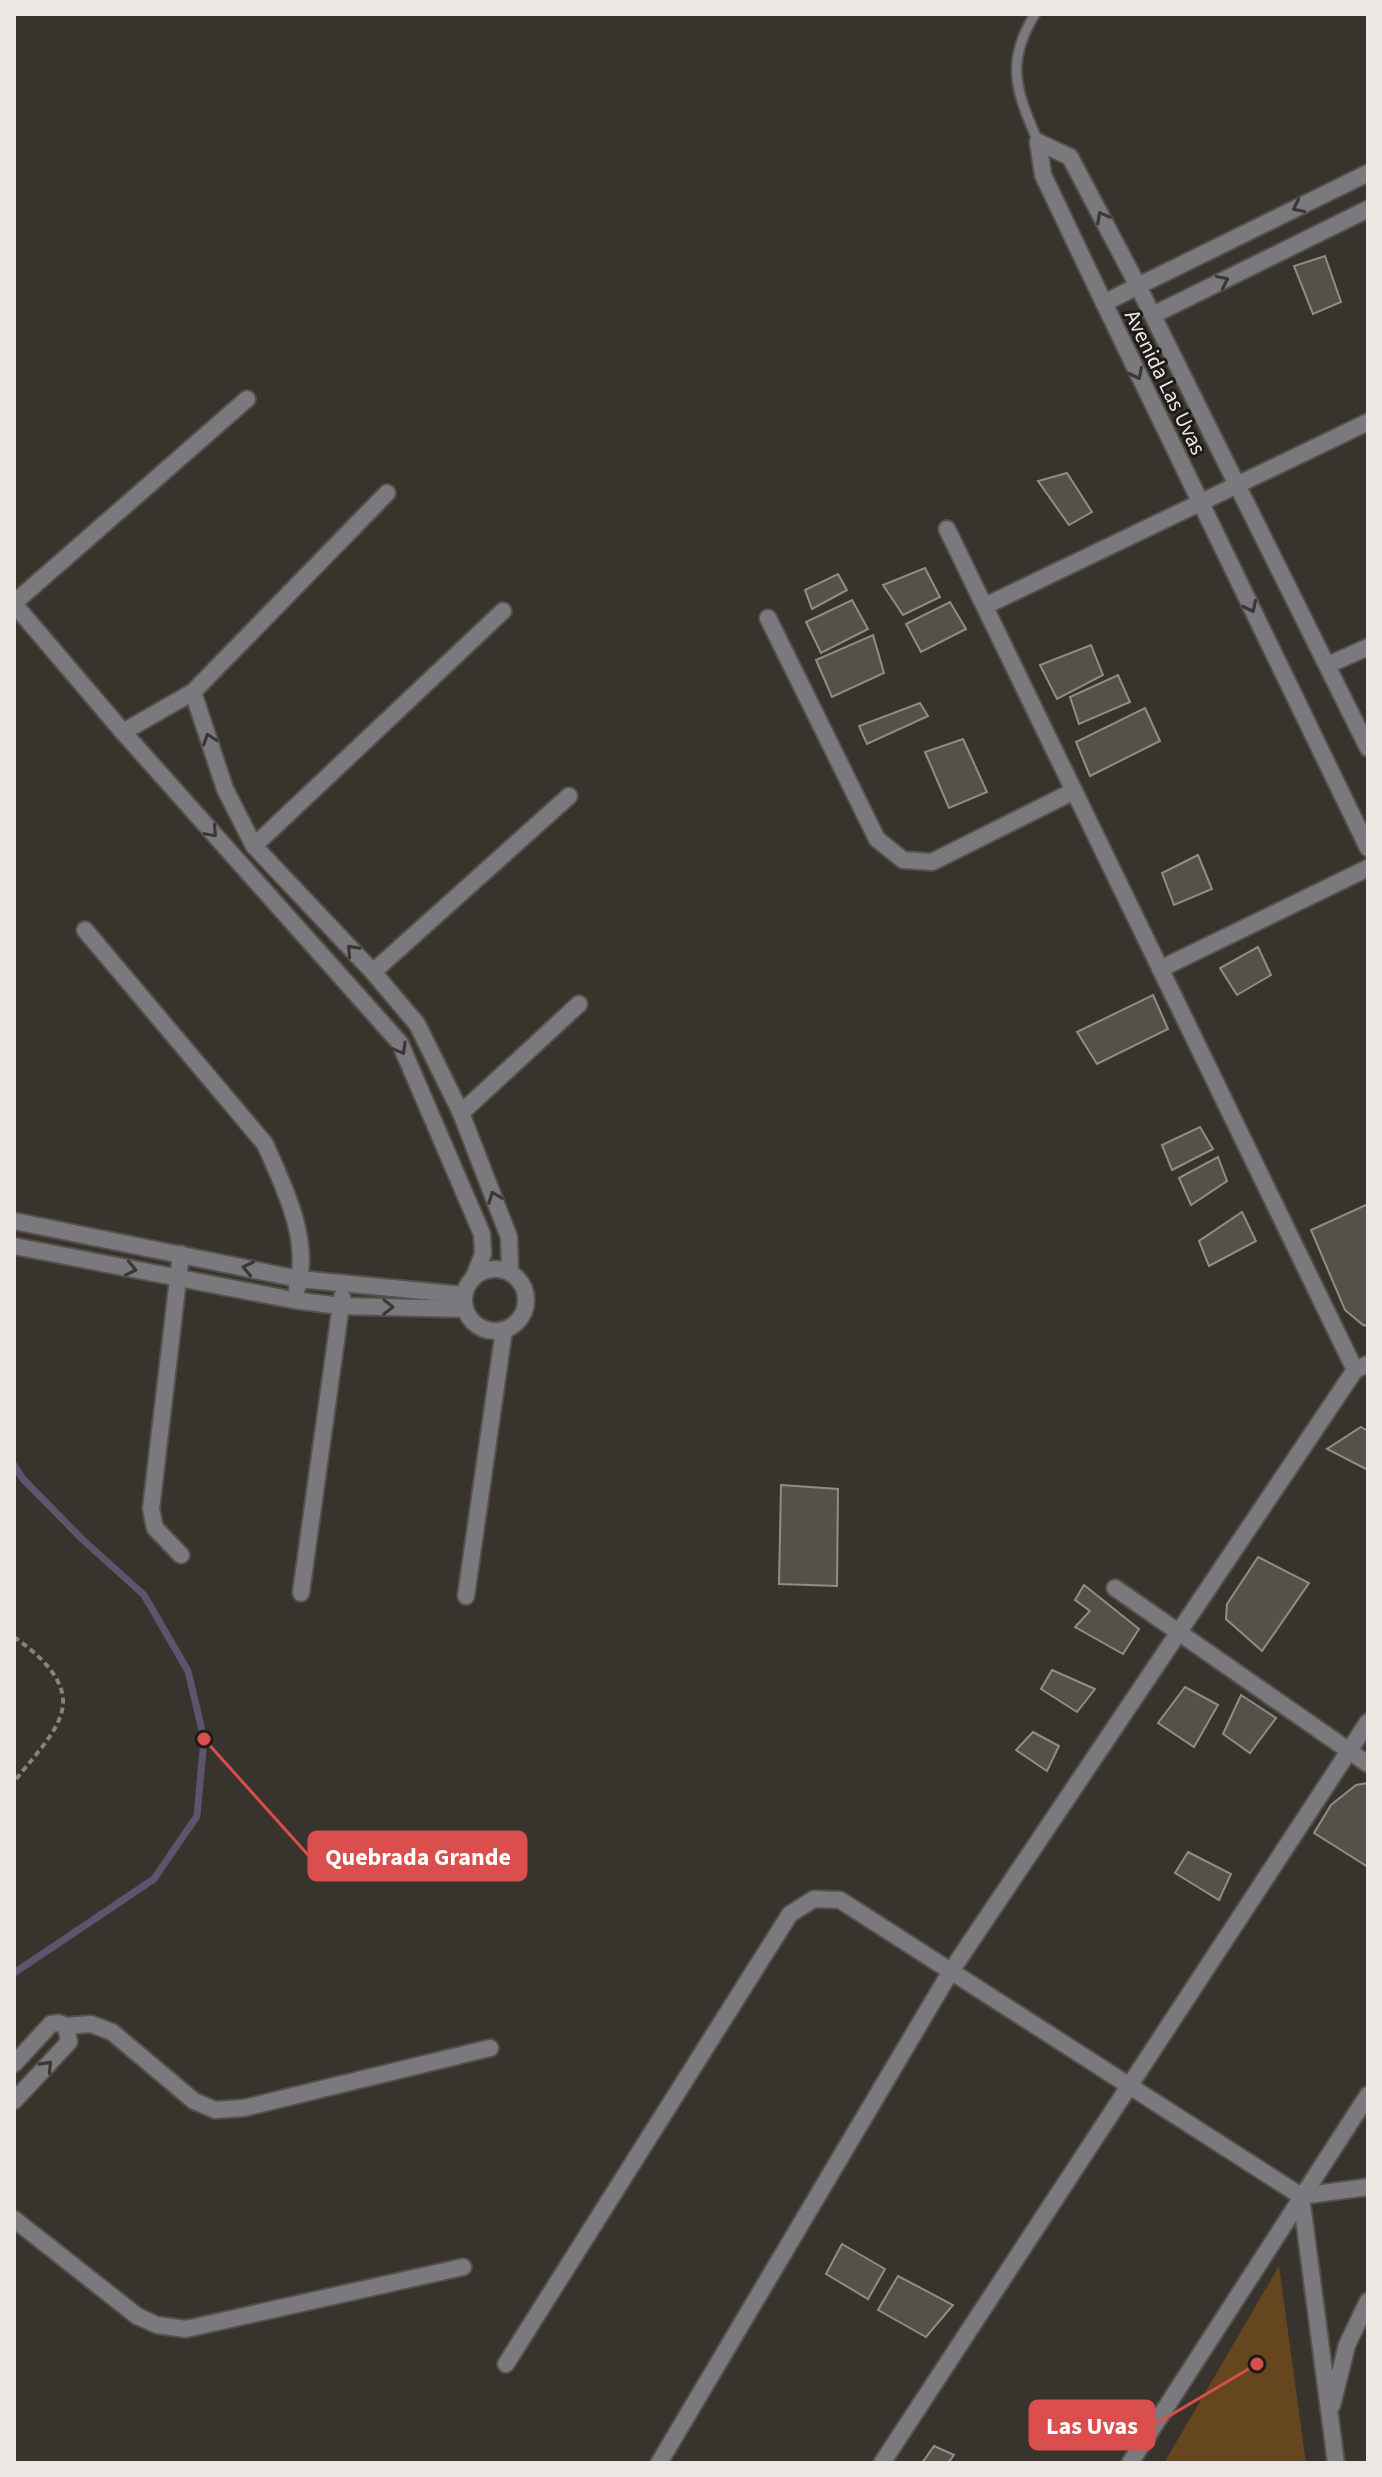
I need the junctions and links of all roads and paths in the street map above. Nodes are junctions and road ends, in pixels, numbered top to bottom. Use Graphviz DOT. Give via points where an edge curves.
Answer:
graph roads {
  1 [pos="1035,14"];
  2 [pos="1038,142"];
  3 [pos="1368,173"];
  4 [pos="1368,209"];
  5 [pos="1138,286"];
  6 [pos="1104,303"];
  7 [pos="1153,315"];
  8 [pos="247,399"];
  9 [pos="1368,422"];
  10 [pos="1236,484"];
  11 [pos="387,493"];
  12 [pos="1200,501"];
  13 [pos="947,529"];
  14 [pos="14,603"];
  15 [pos="985,606"];
  16 [pos="503,611"];
  17 [pos="768,618"];
  18 [pos="1368,647"];
  19 [pos="1328,665"];
  20 [pos="193,692"];
  21 [pos="123,732"];
  22 [pos="1368,748"];
  23 [pos="1074,791"];
  24 [pos="569,796"];
  25 [pos="254,846"];
  26 [pos="1368,848"];
  27 [pos="1368,868"];
  28 [pos="85,930"];
  29 [pos="1160,969"];
  30 [pos="373,972"];
  31 [pos="579,1004"];
  32 [pos="461,1113"];
  33 [pos="14,1221"];
  34 [pos="107,1239"];
  35 [pos="14,1246"];
  36 [pos="181,1254"];
  37 [pos="101,1263"];
  38 [pos="510,1273"];
  39 [pos="474,1277"];
  40 [pos="177,1279"];
  41 [pos="299,1279"];
  42 [pos="345,1283"];
  43 [pos="293,1300"];
  44 [pos="464,1302"];
  45 [pos="340,1306"];
  46 [pos="504,1330"];
  47 [pos="1361,1367"];
  48 [pos="181,1555"];
  49 [pos="1115,1588"];
  50 [pos="301,1593"];
  51 [pos="466,1596"];
  52 [pos="1180,1634"];
  53 [pos="14,1637"];
  54 [pos="1368,1722"];
  55 [pos="1349,1751"];
  56 [pos="1368,1764"];
  57 [pos="14,1782"];
  58 [pos="951,1971"];
  59 [pos="66,2026"];
  60 [pos="490,2048"];
  61 [pos="14,2064"];
  62 [pos="1130,2086"];
  63 [pos="1368,2095"];
  64 [pos="14,2101"];
  65 [pos="1368,2187"];
  66 [pos="1301,2196"];
  67 [pos="14,2219"];
  68 [pos="463,2267"];
  69 [pos="1368,2301"];
  70 [pos="506,2364"];
  71 [pos="1330,2414"];
  72 [pos="659,2463"];
  73 [pos="882,2463"];
  74 [pos="1130,2463"];
  75 [pos="1336,2463"];
  1 -- 2 [label="lane" via="1017,53 1015,77"];
  5 -- 2 [label="street, one-way" via="1070,157"];
  2 -- 6 [label="street" via="1043,175"];
  3 -- 5 [label="street, one-way"];
  7 -- 4 [label="street, one-way"];
  5 -- 6 [label="street, Avenida Las Uvas"];
  5 -- 7 [label="street, Avenida Las Uvas"];
  6 -- 12 [label="street, Avenida Las Uvas, one-way"];
  7 -- 10 [label="street, Avenida Las Uvas"];
  8 -- 14 [label="street"];
  9 -- 10 [label="street"];
  10 -- 12 [label="street"];
  10 -- 19 [label="street, Avenida Las Uvas"];
  11 -- 20 [label="street"];
  12 -- 15 [label="street"];
  12 -- 26 [label="street, Avenida Las Uvas, one-way"];
  13 -- 15 [label="street"];
  14 -- 21 [label="street"];
  15 -- 23 [label="street"];
  16 -- 25 [label="street"];
  17 -- 23 [label="street" via="877,839 903,860 932,862"];
  18 -- 19 [label="street"];
  19 -- 22 [label="street, Avenida Las Uvas"];
  20 -- 21 [label="street"];
  25 -- 20 [label="street, one-way" via="225,789"];
  21 -- 39 [label="street, one-way" via="400,1043 482,1234 483,1254"];
  23 -- 29 [label="street"];
  24 -- 30 [label="street"];
  30 -- 25 [label="street, one-way"];
  27 -- 29 [label="street"];
  28 -- 41 [label="street" via="265,1144 299,1237"];
  29 -- 47 [label="street"];
  30 -- 32 [label="street" via="417,1024"];
  31 -- 32 [label="street"];
  38 -- 32 [label="street, one-way" via="509,1237"];
  33 -- 34 [label="street"];
  34 -- 36 [label="street"];
  34 -- 37 [label="street"];
  35 -- 37 [label="street"];
  36 -- 40 [label="street"];
  41 -- 36 [label="street, one-way"];
  37 -- 40 [label="street, one-way"];
  38 -- 39 [label="street" via="491,1269"];
  38 -- 46 [label="street" via="524,1287 525,1308"];
  39 -- 44 [label="street"];
  40 -- 43 [label="street"];
  40 -- 48 [label="street" via="151,1509 155,1528"];
  41 -- 42 [label="street"];
  41 -- 43 [label="street"];
  42 -- 44 [label="street"];
  42 -- 45 [label="street"];
  43 -- 45 [label="street"];
  45 -- 44 [label="street, one-way"];
  44 -- 46 [label="street" via="476,1325"];
  45 -- 50 [label="street"];
  46 -- 51 [label="street"];
  47 -- 52 [label="street"];
  49 -- 52 [label="street"];
  52 -- 55 [label="street"];
  52 -- 58 [label="street"];
  53 -- 57 [label="path" via="49,1667 63,1709"];
  54 -- 55 [label="street"];
  55 -- 56 [label="street"];
  55 -- 62 [label="street"];
  58 -- 62 [label="street"];
  58 -- 70 [label="street" via="840,1900 814,1899 790,1914"];
  58 -- 72 [label="street"];
  59 -- 60 [label="street" via="91,2024 112,2032 194,2101 215,2110 244,2108"];
  59 -- 61 [label="street" via="51,2024"];
  64 -- 59 [label="street, one-way" via="69,2042"];
  62 -- 66 [label="street"];
  62 -- 73 [label="street"];
  63 -- 66 [label="street"];
  65 -- 66 [label="street"];
  66 -- 71 [label="street"];
  66 -- 74 [label="street"];
  67 -- 68 [label="street" via="137,2316 186,2329"];
  69 -- 71 [label="street" via="1347,2345"];
  71 -- 75 [label="street"];
}
